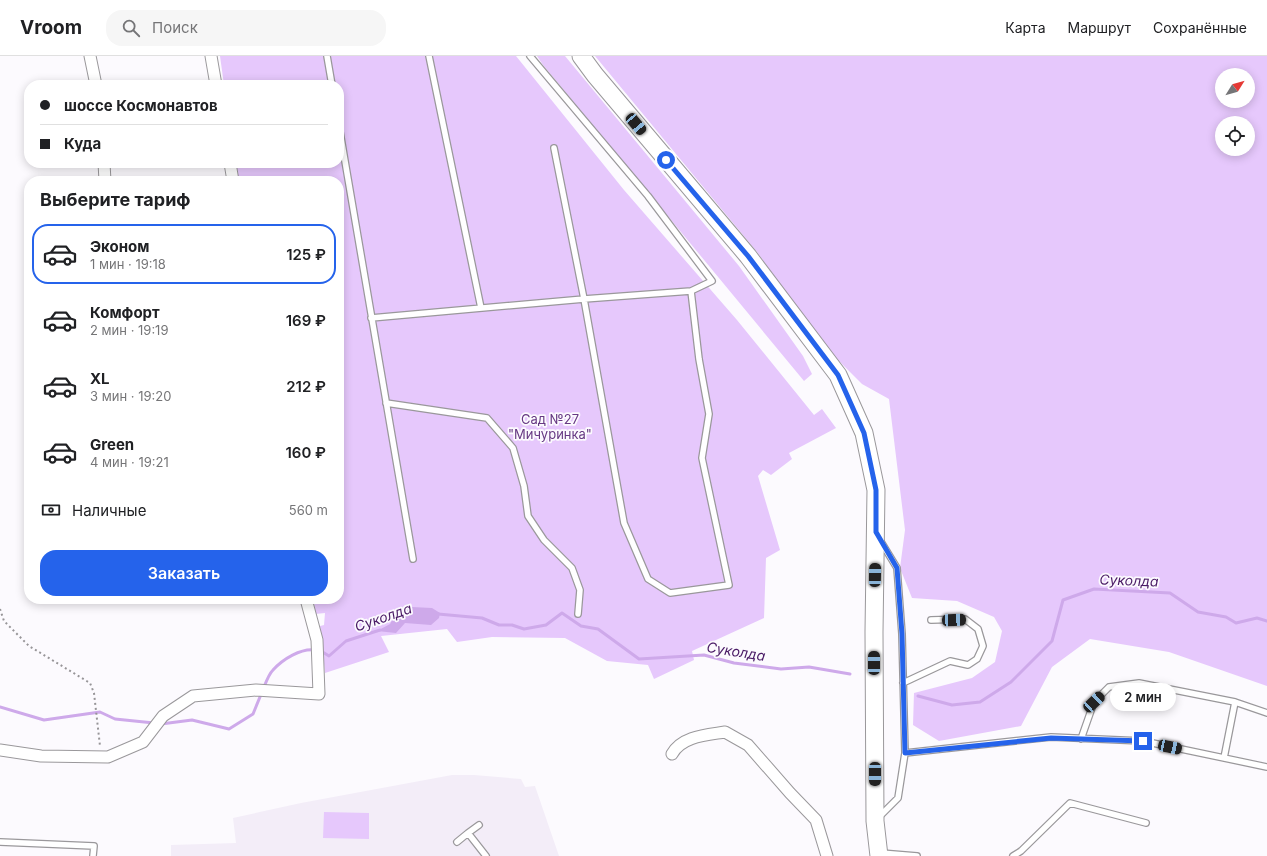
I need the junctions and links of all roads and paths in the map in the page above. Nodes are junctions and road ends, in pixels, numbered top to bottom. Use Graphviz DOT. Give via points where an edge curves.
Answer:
graph roads {
  1 [pos="90,56"];
  2 [pos="211,56"];
  3 [pos="327,56"];
  4 [pos="429,56"];
  5 [pos="530,56"];
  6 [pos="581,56"];
  7 [pos="95,80"];
  8 [pos="215,80"];
  9 [pos="331,80"];
  10 [pos="554,148"];
  11 [pos="344,156"];
  12 [pos="691,292"];
  13 [pos="584,299"];
  14 [pos="480,308"];
  15 [pos="371,318"];
  16 [pos="386,403"];
  17 [pos="876,532"];
  18 [pos="413,559"];
  19 [pos="307,604"];
  20 [pos="0,610"];
  21 [pos="578,614"];
  22 [pos="931,620"];
  23 [pos="903,683"];
  24 [pos="1235,702"];
  25 [pos="1267,713"];
  26 [pos="1081,739"];
  27 [pos="0,750"];
  28 [pos="905,753"];
  29 [pos="672,754"];
  30 [pos="101,757"];
  31 [pos="1224,758"];
  32 [pos="1267,767"];
  33 [pos="875,822"];
  34 [pos="1146,823"];
  35 [pos="478,825"];
  36 [pos="468,833"];
  37 [pos="0,842"];
  38 [pos="457,842"];
  39 [pos="878,854"];
  40 [pos="94,856"];
  41 [pos="486,856"];
  42 [pos="827,856"];
  43 [pos="917,856"];
  44 [pos="1013,856"];
  1 -- 7 [label="street"];
  2 -- 8 [label="street"];
  3 -- 9 [label="lane"];
  4 -- 14 [label="lane"];
  5 -- 12 [label="lane" via="648,196 712,281"];
  6 -- 17 [label="main road" via="595,76 748,256 838,375 864,433 876,490"];
  10 -- 13 [label="lane"];
  11 -- 15 [label="lane"];
  12 -- 13 [label="lane"];
  12 -- 13 [label="lane" via="709,414 702,458 729,585 670,593 648,579 624,523"];
  13 -- 14 [label="lane"];
  14 -- 15 [label="lane"];
  15 -- 16 [label="lane"];
  16 -- 18 [label="lane"];
  16 -- 21 [label="lane" via="487,418 513,448 524,486 528,516 544,540 572,568 580,590"];
  17 -- 23 [label="lane" via="897,568"];
  17 -- 33 [label="main road"];
  19 -- 30 [label="street" via="317,640 319,694 256,690 193,696 163,716 143,742 108,757"];
  20 -- 30 [label="path" via="4,622 29,646 90,683 94,693"];
  22 -- 23 [label="lane" via="965,620 978,629 983,646 977,659 968,665 950,662"];
  23 -- 28 [label="lane"];
  24 -- 25 [label="lane"];
  24 -- 26 [label="lane" via="1139,683 1109,687 1094,702"];
  24 -- 31 [label="lane"];
  26 -- 28 [label="lane" via="1051,738"];
  26 -- 31 [label="lane" via="1143,741"];
  27 -- 30 [label="street" via="41,756"];
  28 -- 33 [label="lane" via="898,798"];
  29 -- 42 [label="street" via="676,748 695,737 725,732 748,745 816,820"];
  31 -- 32 [label="lane"];
  33 -- 39 [label="main road"];
  34 -- 44 [label="lane" via="1070,803"];
  35 -- 36 [label="lane"];
  36 -- 38 [label="lane"];
  36 -- 41 [label="lane"];
  37 -- 40 [label="lane" via="94,846"];
  39 -- 43 [label="lane"];
}
